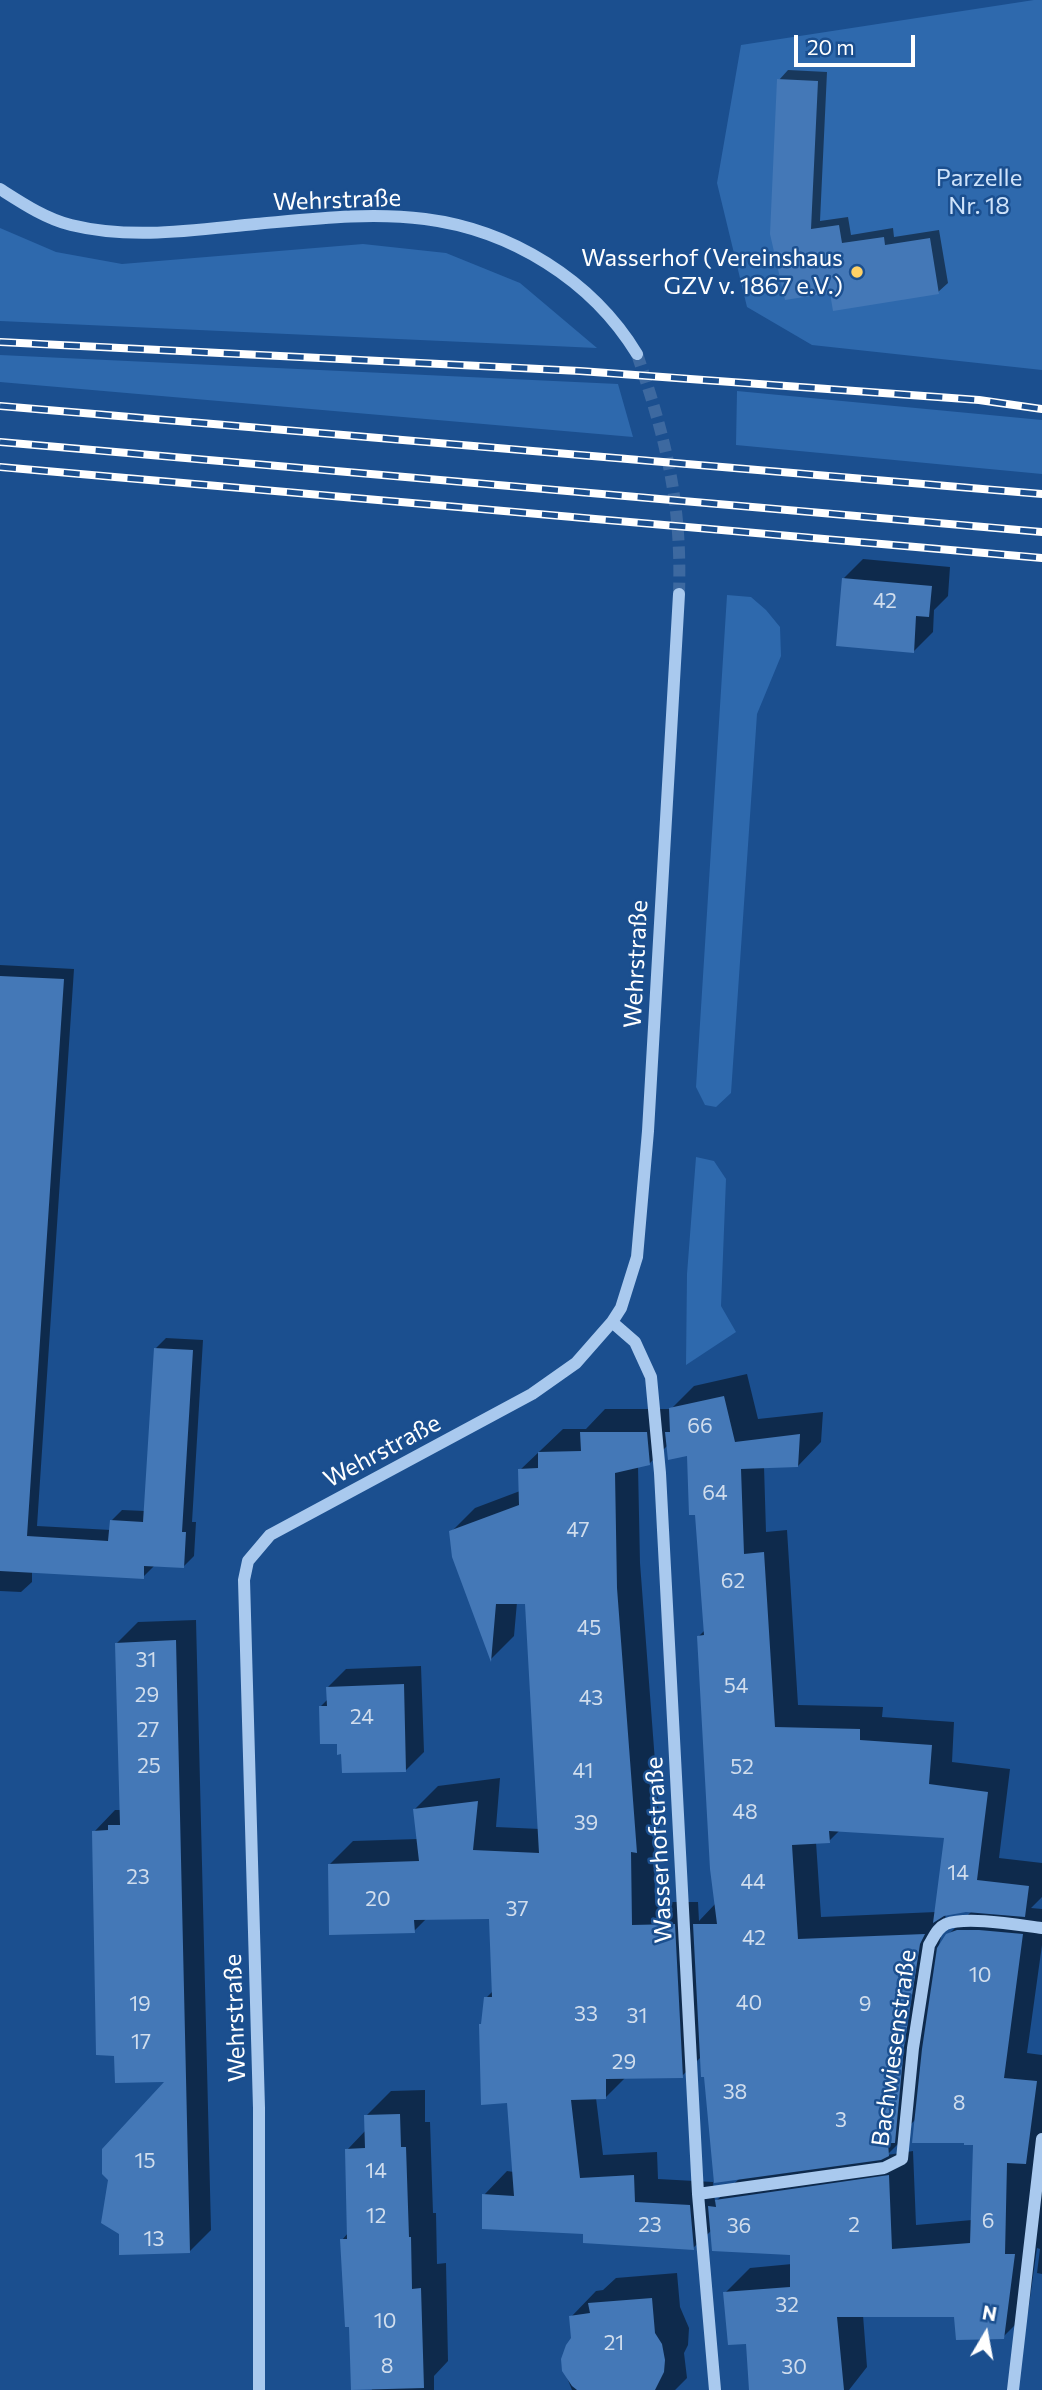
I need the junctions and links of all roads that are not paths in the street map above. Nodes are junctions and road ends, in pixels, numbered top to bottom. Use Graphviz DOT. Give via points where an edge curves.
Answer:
graph roads {
  1 [pos="0,189"];
  2 [pos="637,354"];
  3 [pos="679,594"];
  4 [pos="612,1322"];
  5 [pos="1042,1928"];
  6 [pos="1042,2139"];
  7 [pos="698,2194"];
  8 [pos="260,2390"];
  9 [pos="715,2390"];
  10 [pos="1013,2390"];
  1 -- 2 [label="street, Wehrstraße" via="68,224 106,232 167,233 354,216 463,226 526,250 556,269 601,306"];
  3 -- 4 [label="street, Wehrstraße" via="637,1257"];
  4 -- 7 [label="street, Wasserhofstraße" via="635,1342 652,1390"];
  4 -- 8 [label="street, Wehrstraße" via="576,1363 532,1394 270,1535 248,1561 243,1595 259,2108"];
  5 -- 7 [label="street, Bachwiesenstraße" via="962,1920 936,1931 929,1945 913,2048 902,2159 884,2168"];
  6 -- 10 [label="street"];
  7 -- 9 [label="street, Wasserhofstraße"];
}
